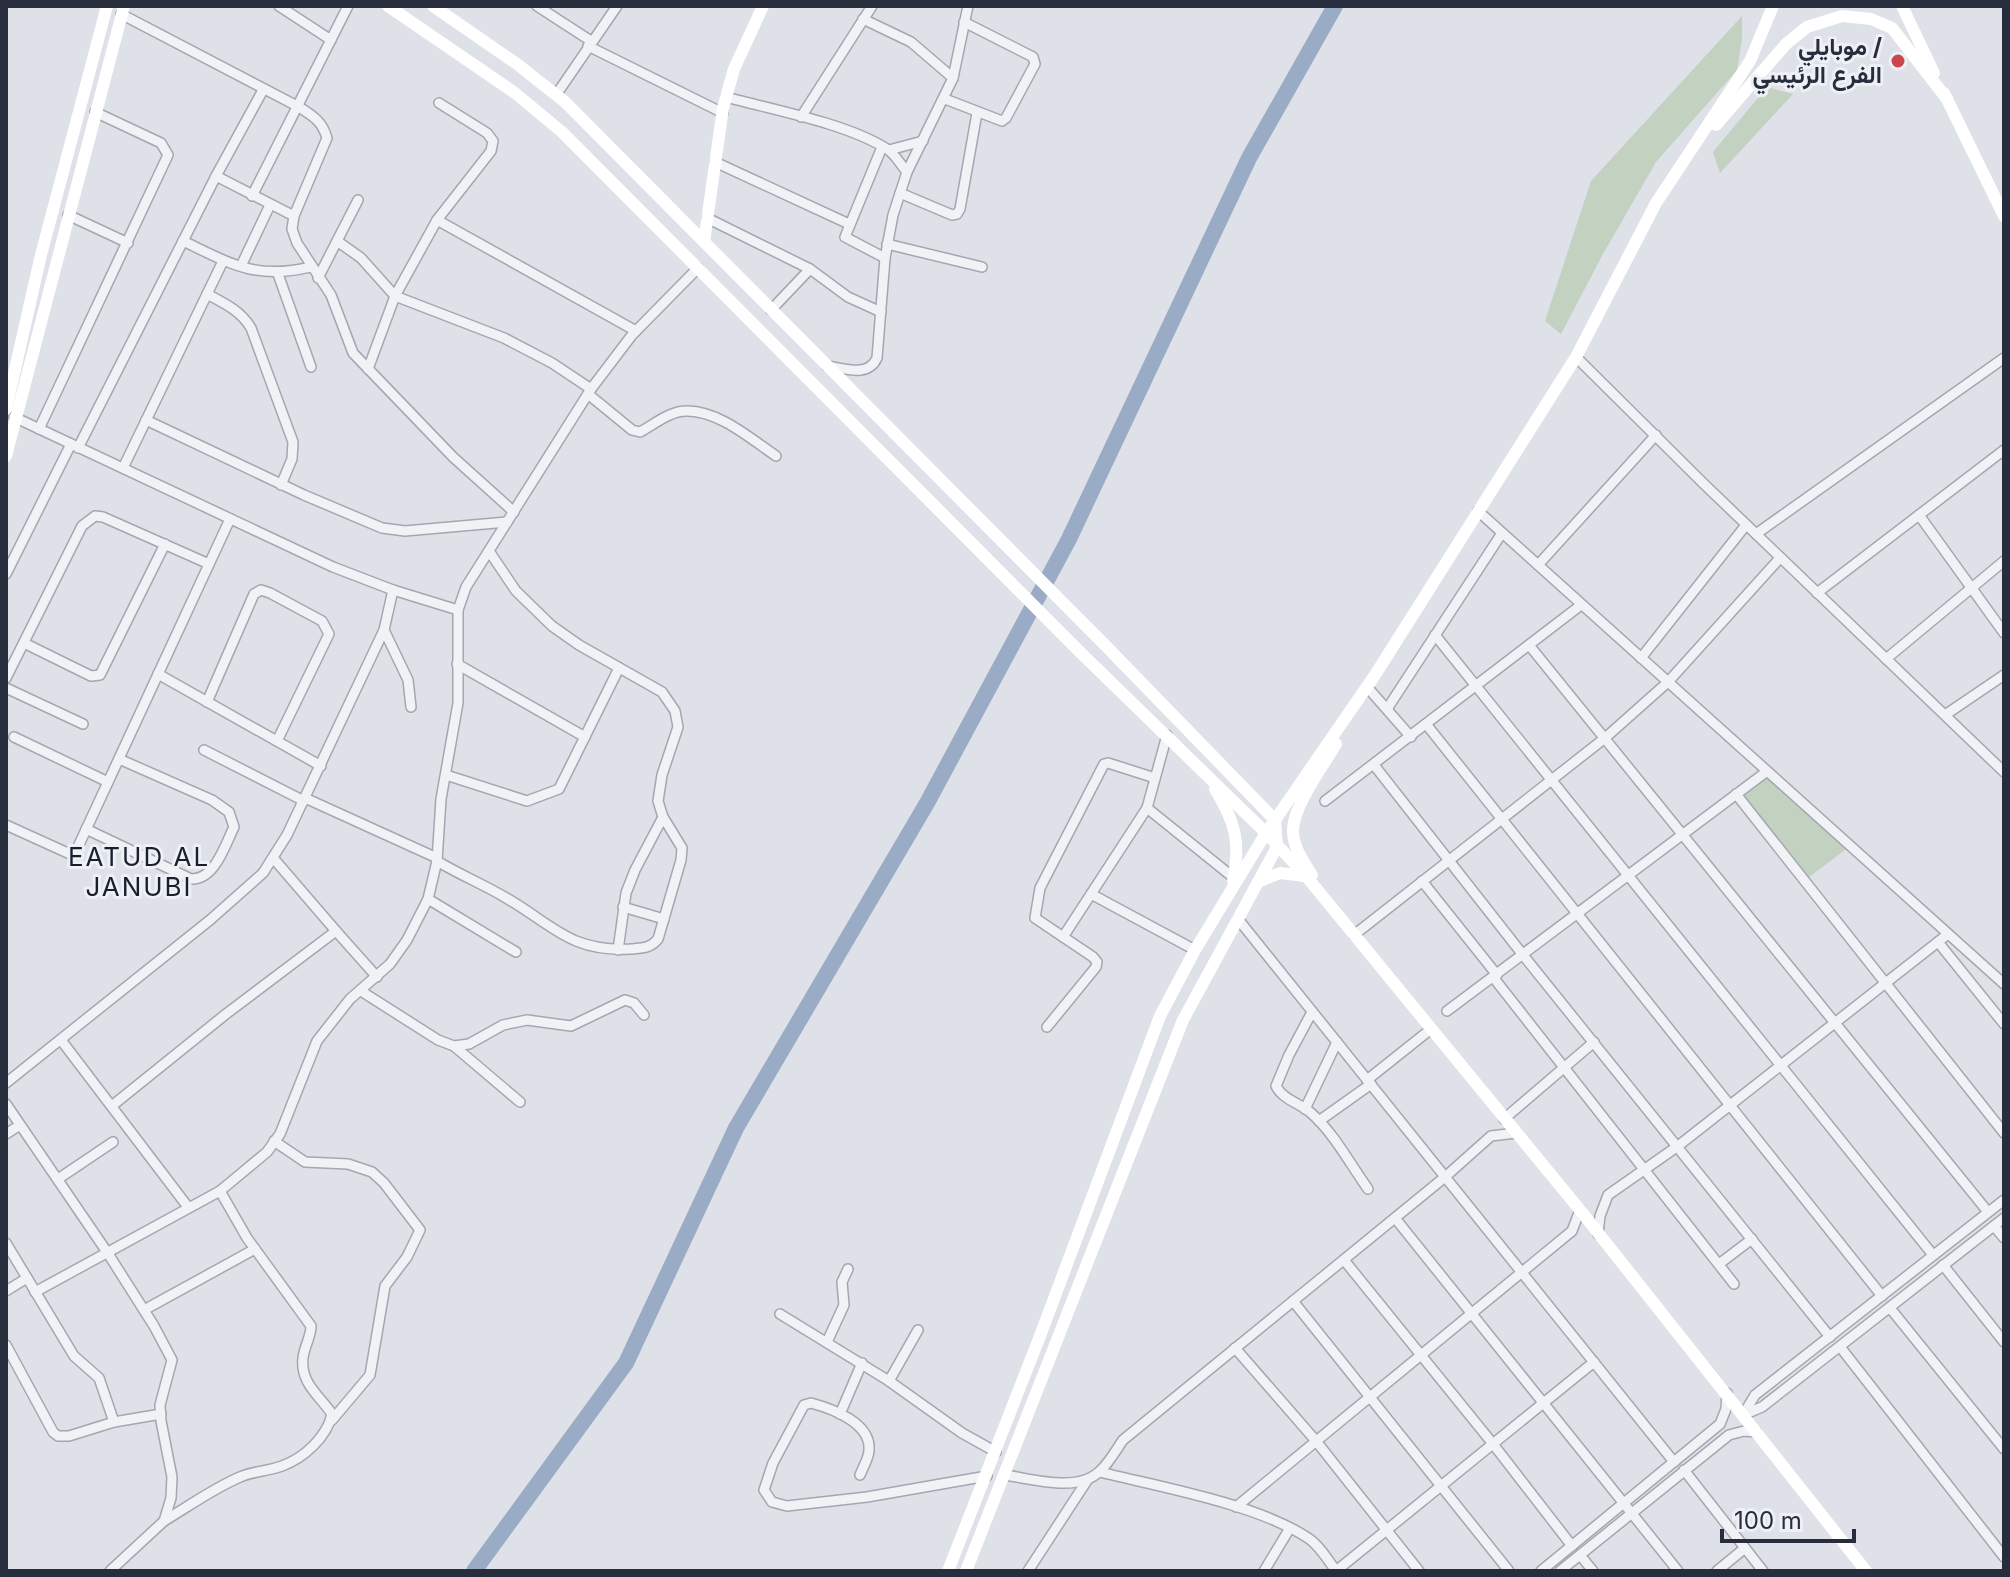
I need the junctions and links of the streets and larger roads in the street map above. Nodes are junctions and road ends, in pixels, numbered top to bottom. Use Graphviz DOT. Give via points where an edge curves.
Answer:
graph roads {
  1 [pos="107,6"];
  2 [pos="279,6"];
  3 [pos="348,6"];
  4 [pos="388,6"];
  5 [pos="433,6"];
  6 [pos="617,6"];
  7 [pos="763,6"];
  8 [pos="872,6"];
  9 [pos="968,6"];
  10 [pos="1773,6"];
  11 [pos="1902,6"];
  12 [pos="541,7"];
  13 [pos="123,10"];
  14 [pos="863,19"];
  15 [pos="964,22"];
  16 [pos="331,40"];
  17 [pos="590,44"];
  18 [pos="953,78"];
  19 [pos="263,90"];
  20 [pos="556,95"];
  21 [pos="726,97"];
  22 [pos="945,99"];
  23 [pos="1947,99"];
  24 [pos="439,103"];
  25 [pos="299,107"];
  26 [pos="95,112"];
  27 [pos="723,113"];
  28 [pos="977,113"];
  29 [pos="801,117"];
  30 [pos="923,141"];
  31 [pos="885,148"];
  32 [pos="1691,152"];
  33 [pos="715,162"];
  34 [pos="907,172"];
  35 [pos="216,176"];
  36 [pos="900,193"];
  37 [pos="252,196"];
  38 [pos="358,200"];
  39 [pos="270,205"];
  40 [pos="68,215"];
  41 [pos="294,216"];
  42 [pos="2004,216"];
  43 [pos="707,218"];
  44 [pos="437,220"];
  45 [pos="849,224"];
  46 [pos="183,241"];
  47 [pos="337,241"];
  48 [pos="704,242"];
  49 [pos="128,243"];
  50 [pos="887,244"];
  51 [pos="885,258"];
  52 [pos="223,261"];
  53 [pos="241,266"];
  54 [pos="310,267"];
  55 [pos="982,267"];
  56 [pos="698,268"];
  57 [pos="810,269"];
  58 [pos="278,274"];
  59 [pos="318,278"];
  60 [pos="207,294"];
  61 [pos="395,296"];
  62 [pos="771,310"];
  63 [pos="881,312"];
  64 [pos="636,331"];
  65 [pos="1576,357"];
  66 [pos="2004,358"];
  67 [pos="827,366"];
  68 [pos="311,367"];
  69 [pos="368,369"];
  70 [pos="590,391"];
  71 [pos="9,414"];
  72 [pos="146,420"];
  73 [pos="39,429"];
  74 [pos="1656,435"];
  75 [pos="74,446"];
  76 [pos="2004,450"];
  77 [pos="6,456"];
  78 [pos="776,456"];
  79 [pos="123,468"];
  80 [pos="281,485"];
  81 [pos="1478,511"];
  82 [pos="514,512"];
  83 [pos="1919,515"];
  84 [pos="230,519"];
  85 [pos="507,522"];
  86 [pos="1746,525"];
  87 [pos="1502,533"];
  88 [pos="1756,534"];
  89 [pos="165,544"];
  90 [pos="489,551"];
  91 [pos="1780,558"];
  92 [pos="2004,561"];
  93 [pos="209,564"];
  94 [pos="1538,565"];
  95 [pos="6,574"];
  96 [pos="1972,588"];
  97 [pos="393,590"];
  98 [pos="1817,593"];
  99 [pos="1581,605"];
  100 [pos="458,610"];
  101 [pos="384,630"];
  102 [pos="2004,633"];
  103 [pos="1435,635"];
  104 [pos="24,643"];
  105 [pos="1529,645"];
  106 [pos="1641,658"];
  107 [pos="1886,659"];
  108 [pos="457,664"];
  109 [pos="619,668"];
  110 [pos="158,674"];
  111 [pos="1375,675"];
  112 [pos="2004,675"];
  113 [pos="6,678"];
  114 [pos="1668,682"];
  115 [pos="1476,686"];
  116 [pos="1368,688"];
  117 [pos="7,690"];
  118 [pos="207,702"];
  119 [pos="411,707"];
  120 [pos="1387,709"];
  121 [pos="1945,715"];
  122 [pos="83,724"];
  123 [pos="1426,724"];
  124 [pos="1167,735"];
  125 [pos="14,737"];
  126 [pos="585,737"];
  127 [pos="1411,737"];
  128 [pos="1605,738"];
  129 [pos="277,741"];
  130 [pos="204,750"];
  131 [pos="119,759"];
  132 [pos="1374,765"];
  133 [pos="321,766"];
  134 [pos="1202,769"];
  135 [pos="1766,772"];
  136 [pos="2004,772"];
  137 [pos="446,775"];
  138 [pos="1155,778"];
  139 [pos="1551,780"];
  140 [pos="108,782"];
  141 [pos="1736,794"];
  142 [pos="304,799"];
  143 [pos="1325,801"];
  144 [pos="1147,808"];
  145 [pos="663,817"];
  146 [pos="1275,820"];
  147 [pos="1503,820"];
  148 [pos="6,825"];
  149 [pos="86,829"];
  150 [pos="1266,833"];
  151 [pos="1683,835"];
  152 [pos="1277,847"];
  153 [pos="274,859"];
  154 [pos="437,860"];
  155 [pos="1448,860"];
  156 [pos="1306,876"];
  157 [pos="1629,877"];
  158 [pos="1422,881"];
  159 [pos="1258,882"];
  160 [pos="1233,883"];
  161 [pos="1091,894"];
  162 [pos="428,899"];
  163 [pos="623,907"];
  164 [pos="1578,914"];
  165 [pos="1339,916"];
  166 [pos="664,919"];
  167 [pos="1238,919"];
  168 [pos="336,931"];
  169 [pos="1948,934"];
  170 [pos="1354,935"];
  171 [pos="1063,937"];
  172 [pos="1938,942"];
  173 [pos="618,950"];
  174 [pos="1195,950"];
  175 [pos="516,952"];
  176 [pos="1523,955"];
  177 [pos="1495,976"];
  178 [pos="377,977"];
  179 [pos="1885,984"];
  180 [pos="2004,984"];
  181 [pos="361,991"];
  182 [pos="1447,1011"];
  183 [pos="1312,1012"];
  184 [pos="644,1015"];
  185 [pos="1835,1023"];
  186 [pos="2004,1024"];
  187 [pos="1047,1027"];
  188 [pos="1431,1029"];
  189 [pos="61,1040"];
  190 [pos="1337,1042"];
  191 [pos="1594,1042"];
  192 [pos="454,1046"];
  193 [pos="1781,1065"];
  194 [pos="1564,1067"];
  195 [pos="1369,1082"];
  196 [pos="6,1083"];
  197 [pos="520,1102"];
  198 [pos="6,1104"];
  199 [pos="113,1105"];
  200 [pos="1730,1105"];
  201 [pos="1305,1109"];
  202 [pos="1504,1119"];
  203 [pos="1319,1121"];
  204 [pos="20,1125"];
  205 [pos="1516,1133"];
  206 [pos="2004,1133"];
  207 [pos="6,1134"];
  208 [pos="274,1141"];
  209 [pos="113,1142"];
  210 [pos="1678,1146"];
  211 [pos="1644,1170"];
  212 [pos="1445,1177"];
  213 [pos="58,1179"];
  214 [pos="1368,1189"];
  215 [pos="220,1191"];
  216 [pos="2004,1200"];
  217 [pos="188,1207"];
  218 [pos="1580,1210"];
  219 [pos="1988,1212"];
  220 [pos="1395,1218"];
  221 [pos="2004,1218"];
  222 [pos="1994,1226"];
  223 [pos="1598,1234"];
  224 [pos="2004,1238"];
  225 [pos="1752,1239"];
  226 [pos="6,1243"];
  227 [pos="255,1249"];
  228 [pos="107,1252"];
  229 [pos="1933,1255"];
  230 [pos="1344,1260"];
  231 [pos="1719,1264"];
  232 [pos="1943,1265"];
  233 [pos="848,1269"];
  234 [pos="1522,1273"];
  235 [pos="27,1278"];
  236 [pos="1734,1284"];
  237 [pos="6,1291"];
  238 [pos="35,1292"];
  239 [pos="1882,1296"];
  240 [pos="1293,1301"];
  241 [pos="1890,1308"];
  242 [pos="144,1310"];
  243 [pos="780,1314"];
  244 [pos="1471,1315"];
  245 [pos="918,1330"];
  246 [pos="1830,1337"];
  247 [pos="827,1342"];
  248 [pos="2004,1342"];
  249 [pos="6,1345"];
  250 [pos="1235,1348"];
  251 [pos="1841,1348"];
  252 [pos="1422,1356"];
  253 [pos="1594,1362"];
  254 [pos="862,1363"];
  255 [pos="889,1381"];
  256 [pos="1727,1393"];
  257 [pos="1370,1397"];
  258 [pos="1543,1403"];
  259 [pos="161,1414"];
  260 [pos="840,1414"];
  261 [pos="1743,1415"];
  262 [pos="114,1422"];
  263 [pos="330,1423"];
  264 [pos="1757,1432"];
  265 [pos="1316,1441"];
  266 [pos="1493,1444"];
  267 [pos="2004,1449"];
  268 [pos="996,1452"];
  269 [pos="1674,1462"];
  270 [pos="1684,1470"];
  271 [pos="1100,1472"];
  272 [pos="860,1475"];
  273 [pos="1005,1475"];
  274 [pos="987,1476"];
  275 [pos="1088,1479"];
  276 [pos="1439,1487"];
  277 [pos="1624,1503"];
  278 [pos="1236,1507"];
  279 [pos="1632,1513"];
  280 [pos="164,1521"];
  281 [pos="1290,1528"];
  282 [pos="1386,1530"];
  283 [pos="1572,1546"];
  284 [pos="1745,1548"];
  285 [pos="1580,1555"];
  286 [pos="2004,1557"];
  287 [pos="110,1571"];
  288 [pos="948,1571"];
  289 [pos="966,1571"];
  290 [pos="1028,1571"];
  291 [pos="1264,1571"];
  292 [pos="1336,1571"];
  293 [pos="1419,1571"];
  294 [pos="1509,1571"];
  295 [pos="1541,1571"];
  296 [pos="1560,1571"];
  297 [pos="1593,1571"];
  298 [pos="1678,1571"];
  299 [pos="1717,1571"];
  300 [pos="1763,1571"];
  301 [pos="1866,1571"];
  1 -- 71 [label="street" via="41,255"];
  2 -- 16 [label="street"];
  3 -- 16 [label="street"];
  4 -- 56 [label="street" via="515,93 562,132"];
  5 -- 20 [label="street"];
  6 -- 17 [label="street"];
  7 -- 21 [label="street"];
  8 -- 14 [label="street"];
  9 -- 15 [label="street"];
  10 -- 32 [label="street" via="1750,61"];
  11 -- 23 [label="street"];
  12 -- 17 [label="street"];
  13 -- 19 [label="street"];
  13 -- 26 [label="street"];
  14 -- 18 [label="street" via="911,42"];
  14 -- 29 [label="street"];
  15 -- 18 [label="street"];
  15 -- 28 [label="street" via="1035,60 1006,118 998,121"];
  16 -- 25 [label="street"];
  17 -- 20 [label="street"];
  17 -- 27 [label="street"];
  18 -- 22 [label="street"];
  19 -- 25 [label="street"];
  19 -- 35 [label="street"];
  20 -- 48 [label="street"];
  21 -- 27 [label="street"];
  21 -- 29 [label="street"];
  22 -- 28 [label="street"];
  22 -- 30 [label="street"];
  23 -- 32 [label="street" via="1892,28 1856,17 1824,20 1786,44"];
  23 -- 42 [label="street"];
  24 -- 44 [label="street" via="493,141 485,162"];
  25 -- 37 [label="street"];
  25 -- 41 [label="street" via="323,125 327,138"];
  26 -- 40 [label="street"];
  26 -- 49 [label="street" via="161,143 168,155"];
  27 -- 33 [label="street"];
  28 -- 36 [label="street" via="957,214"];
  29 -- 31 [label="street"];
  30 -- 31 [label="street"];
  30 -- 34 [label="street"];
  31 -- 34 [label="street"];
  31 -- 45 [label="street"];
  32 -- 65 [label="street" via="1656,203"];
  33 -- 43 [label="street"];
  33 -- 45 [label="street"];
  34 -- 36 [label="street"];
  35 -- 37 [label="street"];
  35 -- 46 [label="street"];
  36 -- 50 [label="street"];
  37 -- 39 [label="street"];
  38 -- 47 [label="street"];
  39 -- 41 [label="street"];
  39 -- 53 [label="street"];
  40 -- 49 [label="street"];
  40 -- 71 [label="street"];
  41 -- 54 [label="street" via="292,229"];
  43 -- 48 [label="street"];
  43 -- 57 [label="street"];
  44 -- 61 [label="street"];
  44 -- 64 [label="street"];
  45 -- 51 [label="street" via="845,237"];
  46 -- 52 [label="street"];
  46 -- 75 [label="street"];
  47 -- 59 [label="street"];
  47 -- 61 [label="street" via="361,258"];
  48 -- 62 [label="street"];
  49 -- 73 [label="street"];
  50 -- 51 [label="street"];
  50 -- 55 [label="street"];
  51 -- 63 [label="street"];
  52 -- 53 [label="street"];
  52 -- 60 [label="street"];
  53 -- 58 [label="street"];
  54 -- 58 [label="street"];
  54 -- 59 [label="street"];
  56 -- 64 [label="street"];
  56 -- 124 [label="street"];
  57 -- 62 [label="street"];
  57 -- 63 [label="street" via="848,297"];
  58 -- 68 [label="street"];
  59 -- 69 [label="street" via="331,295 353,353"];
  60 -- 72 [label="street"];
  60 -- 80 [label="street" via="235,309 251,328 293,442"];
  61 -- 69 [label="street"];
  61 -- 70 [label="street" via="504,338"];
  62 -- 67 [label="street"];
  63 -- 67 [label="street" via="873,366 865,371"];
  64 -- 70 [label="street"];
  65 -- 74 [label="street"];
  65 -- 81 [label="street"];
  66 -- 88 [label="street"];
  67 -- 146 [label="street"];
  69 -- 82 [label="street"];
  70 -- 78 [label="street" via="632,430 640,432 685,411 726,423"];
  70 -- 82 [label="street"];
  71 -- 73 [label="street"];
  71 -- 77 [label="street"];
  72 -- 79 [label="street"];
  72 -- 80 [label="street"];
  73 -- 75 [label="street"];
  74 -- 86 [label="street"];
  74 -- 94 [label="street"];
  75 -- 79 [label="street"];
  75 -- 95 [label="street"];
  76 -- 83 [label="street"];
  79 -- 84 [label="street"];
  80 -- 85 [label="street" via="382,528 405,531"];
  81 -- 87 [label="street"];
  81 -- 111 [label="street"];
  82 -- 85 [label="street"];
  83 -- 96 [label="street"];
  83 -- 98 [label="street"];
  84 -- 93 [label="street"];
  84 -- 97 [label="street"];
  85 -- 90 [label="street"];
  86 -- 88 [label="street"];
  86 -- 106 [label="street"];
  87 -- 94 [label="street"];
  87 -- 103 [label="street"];
  88 -- 91 [label="street"];
  89 -- 93 [label="street"];
  89 -- 104 [label="street" via="103,517 88,520"];
  89 -- 104 [label="street" via="100,675 91,676"];
  90 -- 100 [label="street"];
  90 -- 109 [label="street" via="532,608"];
  91 -- 98 [label="street"];
  91 -- 114 [label="street"];
  92 -- 96 [label="street"];
  93 -- 110 [label="street"];
  94 -- 99 [label="street"];
  96 -- 102 [label="street"];
  96 -- 107 [label="street"];
  97 -- 100 [label="street"];
  97 -- 101 [label="street"];
  98 -- 107 [label="street"];
  99 -- 105 [label="street"];
  99 -- 106 [label="street"];
  100 -- 108 [label="street"];
  101 -- 119 [label="street" via="408,680"];
  101 -- 133 [label="street"];
  103 -- 115 [label="street"];
  103 -- 120 [label="street"];
  104 -- 113 [label="street"];
  105 -- 115 [label="street"];
  105 -- 128 [label="street"];
  106 -- 114 [label="street"];
  107 -- 121 [label="street"];
  108 -- 126 [label="street"];
  108 -- 137 [label="street" via="458,703"];
  109 -- 126 [label="street"];
  109 -- 145 [label="street" via="662,692 675,711 678,727 658,801"];
  110 -- 118 [label="street"];
  110 -- 131 [label="street"];
  111 -- 116 [label="street"];
  111 -- 146 [label="street"];
  112 -- 121 [label="street"];
  114 -- 128 [label="street"];
  114 -- 135 [label="street"];
  115 -- 123 [label="street"];
  115 -- 139 [label="street"];
  116 -- 120 [label="street"];
  116 -- 165 [label="street" via="1293,826 1298,850"];
  117 -- 122 [label="street"];
  118 -- 129 [label="street"];
  118 -- 129 [label="street" via="254,594 270,593 322,621 329,634"];
  120 -- 127 [label="street"];
  121 -- 136 [label="street"];
  123 -- 127 [label="street"];
  123 -- 147 [label="street"];
  124 -- 134 [label="street"];
  124 -- 138 [label="street"];
  125 -- 140 [label="street"];
  126 -- 137 [label="street" via="559,789 540,798 527,801"];
  127 -- 132 [label="street"];
  128 -- 139 [label="street"];
  128 -- 151 [label="street"];
  129 -- 133 [label="street"];
  130 -- 142 [label="street"];
  131 -- 140 [label="street"];
  131 -- 149 [label="street" via="212,800 229,812 234,827 212,869 197,879"];
  132 -- 143 [label="street"];
  132 -- 155 [label="street"];
  133 -- 142 [label="street"];
  134 -- 150 [label="street"];
  134 -- 160 [label="street" via="1230,814 1238,841"];
  135 -- 141 [label="street"];
  135 -- 169 [label="street"];
  137 -- 154 [label="street"];
  138 -- 144 [label="street"];
  138 -- 171 [label="street" via="1108,763 1101,767 1040,888 1035,918"];
  139 -- 147 [label="street"];
  139 -- 157 [label="street"];
  140 -- 149 [label="street"];
  141 -- 151 [label="street"];
  141 -- 179 [label="street"];
  142 -- 153 [label="street"];
  142 -- 154 [label="street"];
  144 -- 160 [label="street"];
  144 -- 161 [label="street"];
  145 -- 163 [label="street" via="635,870"];
  145 -- 166 [label="street" via="682,848"];
  146 -- 150 [label="street"];
  146 -- 152 [label="street"];
  147 -- 155 [label="street"];
  147 -- 164 [label="street"];
  148 -- 149 [label="street" via="70,854"];
  150 -- 152 [label="street"];
  150 -- 160 [label="street"];
  151 -- 157 [label="street"];
  151 -- 185 [label="street"];
  152 -- 156 [label="street"];
  152 -- 159 [label="street"];
  153 -- 168 [label="street"];
  153 -- 189 [label="street" via="247,889"];
  154 -- 162 [label="street"];
  154 -- 173 [label="street" via="512,901 556,933 599,949"];
  155 -- 158 [label="street"];
  155 -- 176 [label="street"];
  156 -- 159 [label="street" via="1280,873"];
  156 -- 165 [label="street"];
  157 -- 164 [label="street"];
  157 -- 193 [label="street"];
  158 -- 170 [label="street"];
  158 -- 177 [label="street"];
  159 -- 167 [label="street"];
  160 -- 174 [label="street"];
  161 -- 171 [label="street"];
  161 -- 174 [label="street"];
  162 -- 175 [label="street"];
  162 -- 178 [label="street" via="407,940"];
  163 -- 166 [label="street"];
  163 -- 173 [label="street"];
  164 -- 176 [label="street"];
  164 -- 200 [label="street"];
  165 -- 170 [label="street"];
  166 -- 173 [label="street" via="654,945"];
  167 -- 183 [label="street"];
  167 -- 273 [label="street" via="1183,1020"];
  168 -- 178 [label="street"];
  168 -- 199 [label="street"];
  169 -- 172 [label="street"];
  169 -- 180 [label="street"];
  170 -- 188 [label="street"];
  171 -- 187 [label="street" via="1093,957 1096,967"];
  172 -- 179 [label="street"];
  172 -- 186 [label="street"];
  174 -- 268 [label="street" via="1160,1016"];
  176 -- 177 [label="street"];
  176 -- 191 [label="street"];
  177 -- 182 [label="street"];
  177 -- 194 [label="street"];
  178 -- 181 [label="street"];
  179 -- 185 [label="street"];
  179 -- 206 [label="street"];
  181 -- 192 [label="street"];
  181 -- 208 [label="street" via="317,1041"];
  183 -- 190 [label="street"];
  183 -- 201 [label="street" via="1276,1086 1279,1094"];
  184 -- 192 [label="street" via="625,1000 571,1026 527,1020"];
  185 -- 193 [label="street"];
  185 -- 219 [label="street"];
  188 -- 195 [label="street"];
  188 -- 202 [label="street"];
  189 -- 196 [label="street"];
  189 -- 199 [label="street"];
  190 -- 195 [label="street"];
  190 -- 201 [label="street"];
  191 -- 194 [label="street"];
  191 -- 210 [label="street"];
  192 -- 197 [label="street"];
  193 -- 200 [label="street"];
  193 -- 229 [label="street"];
  194 -- 202 [label="street"];
  194 -- 211 [label="street"];
  195 -- 203 [label="street"];
  195 -- 212 [label="street"];
  198 -- 204 [label="street"];
  199 -- 217 [label="street"];
  200 -- 210 [label="street"];
  200 -- 239 [label="street"];
  201 -- 203 [label="street"];
  202 -- 205 [label="street"];
  203 -- 214 [label="street"];
  204 -- 207 [label="street"];
  204 -- 213 [label="street"];
  205 -- 212 [label="street" via="1491,1136"];
  205 -- 218 [label="street"];
  208 -- 215 [label="street"];
  208 -- 263 [label="street" via="305,1162 348,1164 372,1172 420,1230 385,1286 370,1375"];
  209 -- 213 [label="street"];
  210 -- 211 [label="street"];
  210 -- 225 [label="street"];
  211 -- 223 [label="street" via="1608,1195"];
  211 -- 231 [label="street"];
  212 -- 220 [label="street"];
  212 -- 234 [label="street"];
  213 -- 228 [label="street"];
  215 -- 217 [label="street"];
  215 -- 227 [label="street"];
  216 -- 219 [label="street"];
  217 -- 228 [label="street"];
  218 -- 223 [label="street"];
  218 -- 234 [label="street" via="1572,1231"];
  219 -- 229 [label="street"];
  220 -- 230 [label="street"];
  220 -- 244 [label="street"];
  221 -- 222 [label="street"];
  222 -- 224 [label="street"];
  222 -- 232 [label="street"];
  223 -- 256 [label="street"];
  225 -- 231 [label="street"];
  225 -- 246 [label="street"];
  226 -- 235 [label="street"];
  227 -- 242 [label="street"];
  227 -- 263 [label="street" via="311,1326 303,1370 332,1414"];
  228 -- 238 [label="street"];
  228 -- 242 [label="street"];
  229 -- 239 [label="street"];
  230 -- 240 [label="street"];
  230 -- 252 [label="street"];
  231 -- 236 [label="street"];
  232 -- 241 [label="street"];
  232 -- 248 [label="street"];
  233 -- 247 [label="street" via="842,1282 844,1305"];
  234 -- 244 [label="street"];
  234 -- 253 [label="street"];
  235 -- 237 [label="street"];
  235 -- 238 [label="street"];
  238 -- 262 [label="street" via="74,1356 99,1378"];
  239 -- 246 [label="street"];
  240 -- 250 [label="street"];
  240 -- 257 [label="street"];
  241 -- 251 [label="street"];
  241 -- 267 [label="street"];
  242 -- 259 [label="street" via="172,1360"];
  243 -- 247 [label="street"];
  244 -- 252 [label="street"];
  244 -- 258 [label="street"];
  245 -- 255 [label="street"];
  246 -- 261 [label="street" via="1755,1395"];
  247 -- 254 [label="street"];
  249 -- 262 [label="street" via="58,1436"];
  250 -- 265 [label="street"];
  250 -- 271 [label="street" via="1123,1440"];
  251 -- 261 [label="street" via="1762,1407"];
  251 -- 286 [label="street"];
  252 -- 257 [label="street"];
  252 -- 266 [label="street"];
  253 -- 258 [label="street"];
  253 -- 269 [label="street"];
  254 -- 255 [label="street"];
  254 -- 260 [label="street"];
  255 -- 268 [label="street"];
  256 -- 261 [label="street"];
  256 -- 269 [label="street" via="1720,1424"];
  257 -- 265 [label="street"];
  257 -- 276 [label="street"];
  258 -- 266 [label="street"];
  258 -- 277 [label="street"];
  259 -- 262 [label="street"];
  259 -- 280 [label="street" via="172,1477"];
  260 -- 272 [label="street" via="867,1436 869,1451"];
  260 -- 274 [label="street" via="804,1405 764,1490 772,1502 787,1506 867,1497"];
  261 -- 264 [label="street"];
  263 -- 280 [label="street" via="302,1456 239,1477"];
  264 -- 270 [label="street" via="1729,1435"];
  264 -- 301 [label="street"];
  265 -- 278 [label="street"];
  265 -- 282 [label="street"];
  266 -- 276 [label="street"];
  266 -- 283 [label="street"];
  268 -- 274 [label="street"];
  269 -- 277 [label="street"];
  270 -- 279 [label="street"];
  270 -- 284 [label="street"];
  271 -- 275 [label="street"];
  271 -- 278 [label="street"];
  273 -- 275 [label="street" via="1059,1482"];
  273 -- 289 [label="street"];
  274 -- 288 [label="street"];
  275 -- 290 [label="street"];
  276 -- 282 [label="street"];
  276 -- 294 [label="street"];
  277 -- 279 [label="street"];
  277 -- 283 [label="street"];
  278 -- 281 [label="street"];
  279 -- 285 [label="street"];
  279 -- 298 [label="street"];
  280 -- 287 [label="street"];
  281 -- 291 [label="street"];
  281 -- 292 [label="street" via="1311,1540"];
  282 -- 292 [label="street"];
  282 -- 293 [label="street"];
  283 -- 295 [label="street"];
  284 -- 299 [label="street"];
  284 -- 300 [label="street"];
  285 -- 296 [label="street"];
  285 -- 297 [label="street"];
}
